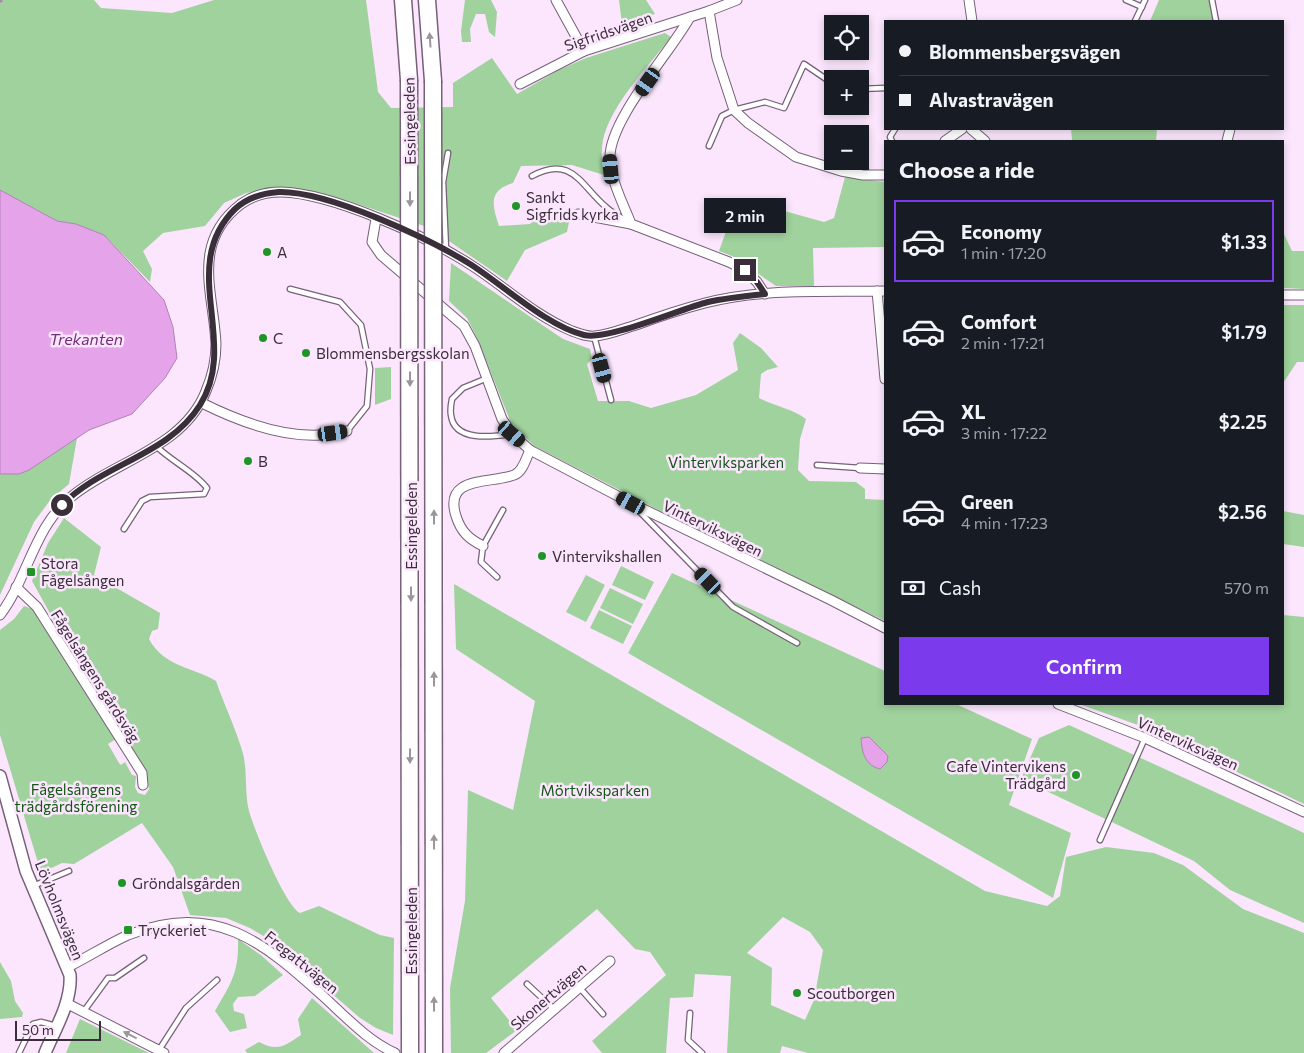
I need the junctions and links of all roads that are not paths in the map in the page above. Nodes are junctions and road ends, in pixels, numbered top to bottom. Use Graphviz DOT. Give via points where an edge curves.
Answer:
graph roads {
  1 [pos="403,0"];
  2 [pos="426,0"];
  3 [pos="556,0"];
  4 [pos="737,0"];
  5 [pos="969,0"];
  6 [pos="1126,0"];
  7 [pos="1145,0"];
  8 [pos="1212,0"];
  9 [pos="1142,7"];
  10 [pos="709,11"];
  11 [pos="690,18"];
  12 [pos="972,20"];
  13 [pos="1136,20"];
  14 [pos="1216,20"];
  15 [pos="584,51"];
  16 [pos="824,78"];
  17 [pos="520,84"];
  18 [pos="884,88"];
  19 [pos="869,89"];
  20 [pos="734,110"];
  21 [pos="961,130"];
  22 [pos="972,130"];
  23 [pos="946,140"];
  24 [pos="984,140"];
  25 [pos="709,146"];
  26 [pos="448,153"];
  27 [pos="884,175"];
  28 [pos="532,176"];
  29 [pos="578,214"];
  30 [pos="376,219"];
  31 [pos="631,224"];
  32 [pos="446,249"];
  33 [pos="290,289"];
  34 [pos="881,291"];
  35 [pos="765,294"];
  36 [pos="1284,295"];
  37 [pos="1304,295"];
  38 [pos="594,336"];
  39 [pos="884,357"];
  40 [pos="485,379"];
  41 [pos="611,400"];
  42 [pos="202,403"];
  43 [pos="347,431"];
  44 [pos="512,434"];
  45 [pos="156,446"];
  46 [pos="530,450"];
  47 [pos="817,466"];
  48 [pos="860,468"];
  49 [pos="884,469"];
  50 [pos="631,503"];
  51 [pos="503,510"];
  52 [pos="124,529"];
  53 [pos="483,546"];
  54 [pos="497,577"];
  55 [pos="16,587"];
  56 [pos="0,615"];
  57 [pos="884,627"];
  58 [pos="797,643"];
  59 [pos="1061,705"];
  60 [pos="1145,738"];
  61 [pos="0,776"];
  62 [pos="143,785"];
  63 [pos="1304,812"];
  64 [pos="1100,840"];
  65 [pos="69,871"];
  66 [pos="32,887"];
  67 [pos="144,958"];
  68 [pos="610,960"];
  69 [pos="68,966"];
  70 [pos="217,980"];
  71 [pos="527,984"];
  72 [pos="579,987"];
  73 [pos="66,1003"];
  74 [pos="554,1009"];
  75 [pos="84,1012"];
  76 [pos="690,1013"];
  77 [pos="603,1014"];
  78 [pos="56,1026"];
  79 [pos="161,1052"];
  80 [pos="19,1053"];
  81 [pos="45,1053"];
  82 [pos="395,1053"];
  83 [pos="410,1053"];
  84 [pos="434,1053"];
  85 [pos="504,1053"];
  86 [pos="702,1053"];
  1 -- 83 [label="highway, Essingeleden, one-way, bridge" via="409,80"];
  84 -- 2 [label="highway, Essingeleden, one-way, bridge" via="433,81"];
  3 -- 15 [label="street"];
  4 -- 10 [label="street, Sigfridsvägen"];
  5 -- 12 [label="street"];
  6 -- 9 [label="lane"];
  7 -- 9 [label="lane"];
  8 -- 14 [label="lane"];
  9 -- 13 [label="lane"];
  10 -- 11 [label="street, Sigfridsvägen"];
  10 -- 20 [label="street" via="717,58"];
  11 -- 15 [label="street, Sigfridsvägen"];
  11 -- 31 [label="street" via="630,107 612,145 611,169"];
  15 -- 17 [label="street, Sigfridsvägen"];
  16 -- 20 [label="lane" via="804,64 784,108 765,102"];
  18 -- 19 [label="lane"];
  20 -- 25 [label="lane" via="722,116"];
  20 -- 27 [label="street" via="761,135 796,157 841,171"];
  21 -- 23 [label="street"];
  22 -- 24 [label="street"];
  26 -- 32 [label="lane" via="443,182"];
  28 -- 31 [label="lane" via="544,170 569,171 577,175 606,207"];
  29 -- 31 [label="street"];
  30 -- 32 [label="street"];
  30 -- 40 [label="street, Vinterviksvägen" via="372,242 381,255 464,326 475,346"];
  30 -- 42 [label="street" via="328,202 281,192 250,198 235,210 219,232 208,266 207,282 216,344 214,366"];
  31 -- 35 [label="street" via="745,270"];
  32 -- 38 [label="street" via="550,320"];
  33 -- 43 [label="lane" via="340,302 361,325 370,369 367,406"];
  34 -- 35 [label="street"];
  34 -- 39 [label="street"];
  35 -- 38 [label="street" via="707,302"];
  36 -- 37 [label="street"];
  38 -- 41 [label="lane"];
  40 -- 44 [label="street, Vinterviksvägen"];
  40 -- 44 [label="lane" via="463,388 452,400 451,416 456,428 467,435"];
  42 -- 43 [label="street" via="224,414 294,433 320,435"];
  42 -- 45 [label="street" via="177,431"];
  44 -- 46 [label="street, Vinterviksvägen"];
  45 -- 52 [label="lane" via="207,488 204,494 150,497 142,501"];
  45 -- 55 [label="street" via="104,474 69,498 46,526"];
  46 -- 50 [label="street, Vinterviksvägen"];
  46 -- 53 [label="street" via="515,475 468,483 454,498 459,526 469,539"];
  47 -- 48 [label="lane"];
  48 -- 49 [label="street"];
  50 -- 57 [label="street, Vinterviksvägen"];
  50 -- 58 [label="lane" via="733,607"];
  51 -- 53 [label="lane"];
  53 -- 54 [label="lane" via="481,562"];
  55 -- 56 [label="street"];
  55 -- 62 [label="street, Fågelsångens gårdsväg" via="37,607 142,773"];
  59 -- 60 [label="street, Vinterviksvägen"];
  60 -- 63 [label="street, Vinterviksvägen"];
  60 -- 64 [label="lane"];
  61 -- 66 [label="street, Lövholmsvägen"];
  65 -- 66 [label="lane"];
  66 -- 69 [label="street, Lövholmsvägen"];
  67 -- 75 [label="lane" via="115,978 103,982"];
  68 -- 72 [label="street, Skonertvägen"];
  69 -- 73 [label="street, Lövholmsvägen" via="71,984"];
  69 -- 82 [label="street, Fregattvägen" via="129,935 161,927 194,922 229,928 265,947 373,1040"];
  70 -- 79 [label="lane" via="186,1008"];
  71 -- 74 [label="lane"];
  72 -- 74 [label="street, Skonertvägen"];
  72 -- 77 [label="lane"];
  73 -- 75 [label="street"];
  73 -- 78 [label="street, Lövholmsvägen"];
  74 -- 85 [label="street, Skonertvägen"];
  79 -- 75 [label="street, one-way"];
  76 -- 86 [label="lane" via="688,1040"];
  78 -- 80 [label="lane" via="41,1022 33,1024"];
  78 -- 81 [label="street, Lövholmsvägen"];
}
